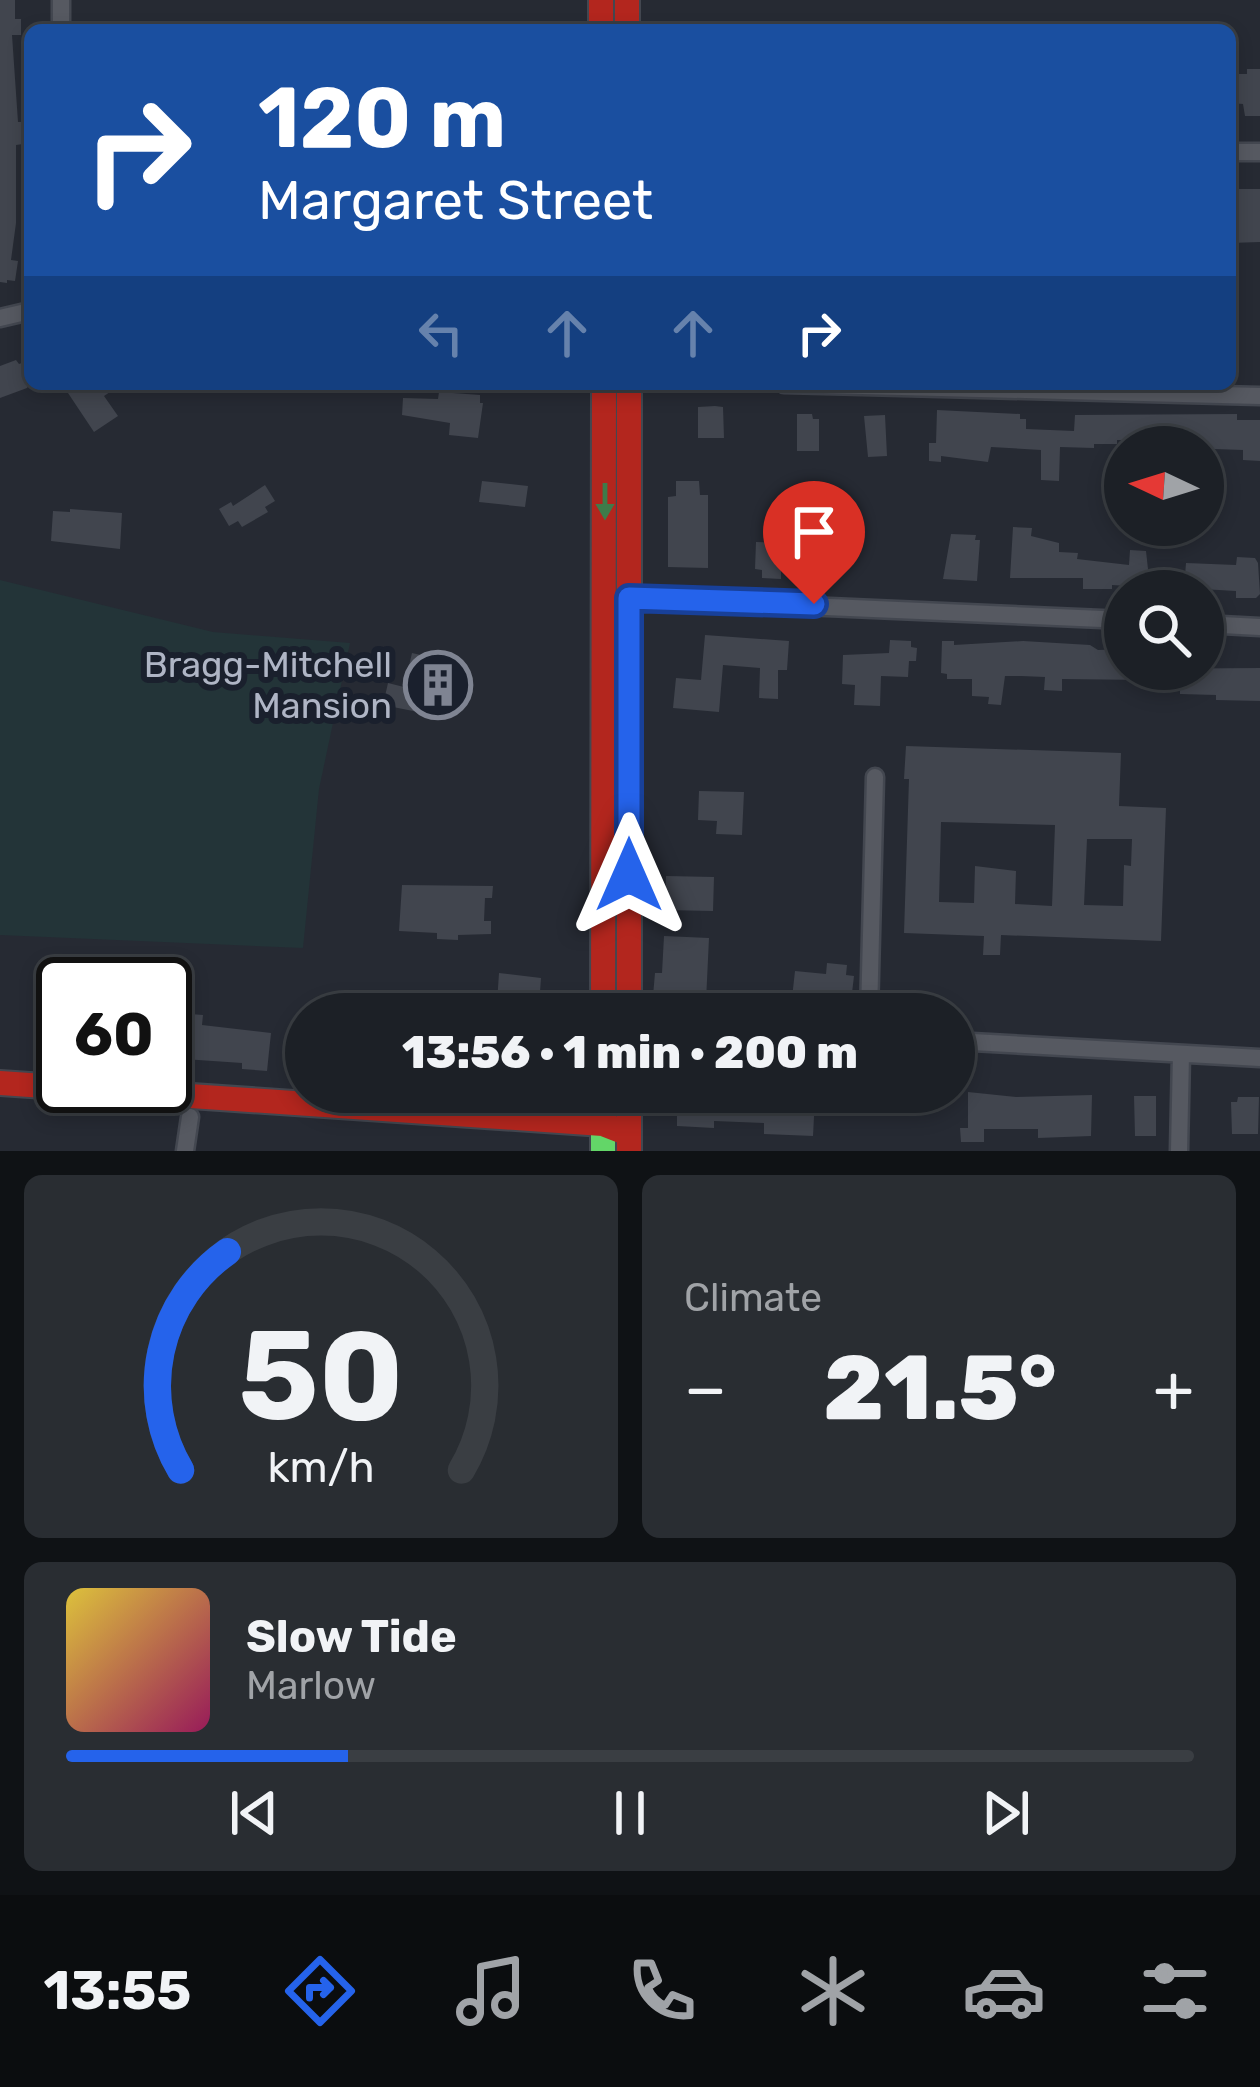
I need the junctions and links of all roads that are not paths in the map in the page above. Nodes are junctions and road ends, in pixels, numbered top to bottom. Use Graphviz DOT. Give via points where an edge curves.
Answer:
graph roads {
  1 [pos="604,390"];
  2 [pos="629,390"];
  3 [pos="1022,390"];
  4 [pos="1260,396"];
  5 [pos="617,598"];
  6 [pos="1104,619"];
  7 [pos="1224,625"];
  8 [pos="1260,627"];
  9 [pos="875,777"];
  10 [pos="604,993"];
  11 [pos="628,993"];
  12 [pos="869,993"];
  13 [pos="975,1042"];
  14 [pos="1181,1054"];
  15 [pos="1260,1058"];
  16 [pos="0,1083"];
  17 [pos="603,1113"];
  18 [pos="190,1117"];
  19 [pos="603,1124"];
  20 [pos="629,1142"];
  21 [pos="184,1151"];
  22 [pos="603,1151"];
  23 [pos="1179,1151"];
  1 -- 5 [label="main road, one-way"];
  2 -- 5 [label="main road"];
  3 -- 4 [label="street"];
  5 -- 6 [label="street"];
  5 -- 10 [label="main road"];
  5 -- 11 [label="main road"];
  7 -- 8 [label="street"];
  9 -- 12 [label="street"];
  13 -- 14 [label="street"];
  14 -- 15 [label="street"];
  14 -- 23 [label="street"];
  16 -- 19 [label="main road"];
  17 -- 19 [label="main road"];
  18 -- 21 [label="street"];
  19 -- 20 [label="main road"];
  19 -- 22 [label="main road"];
}
